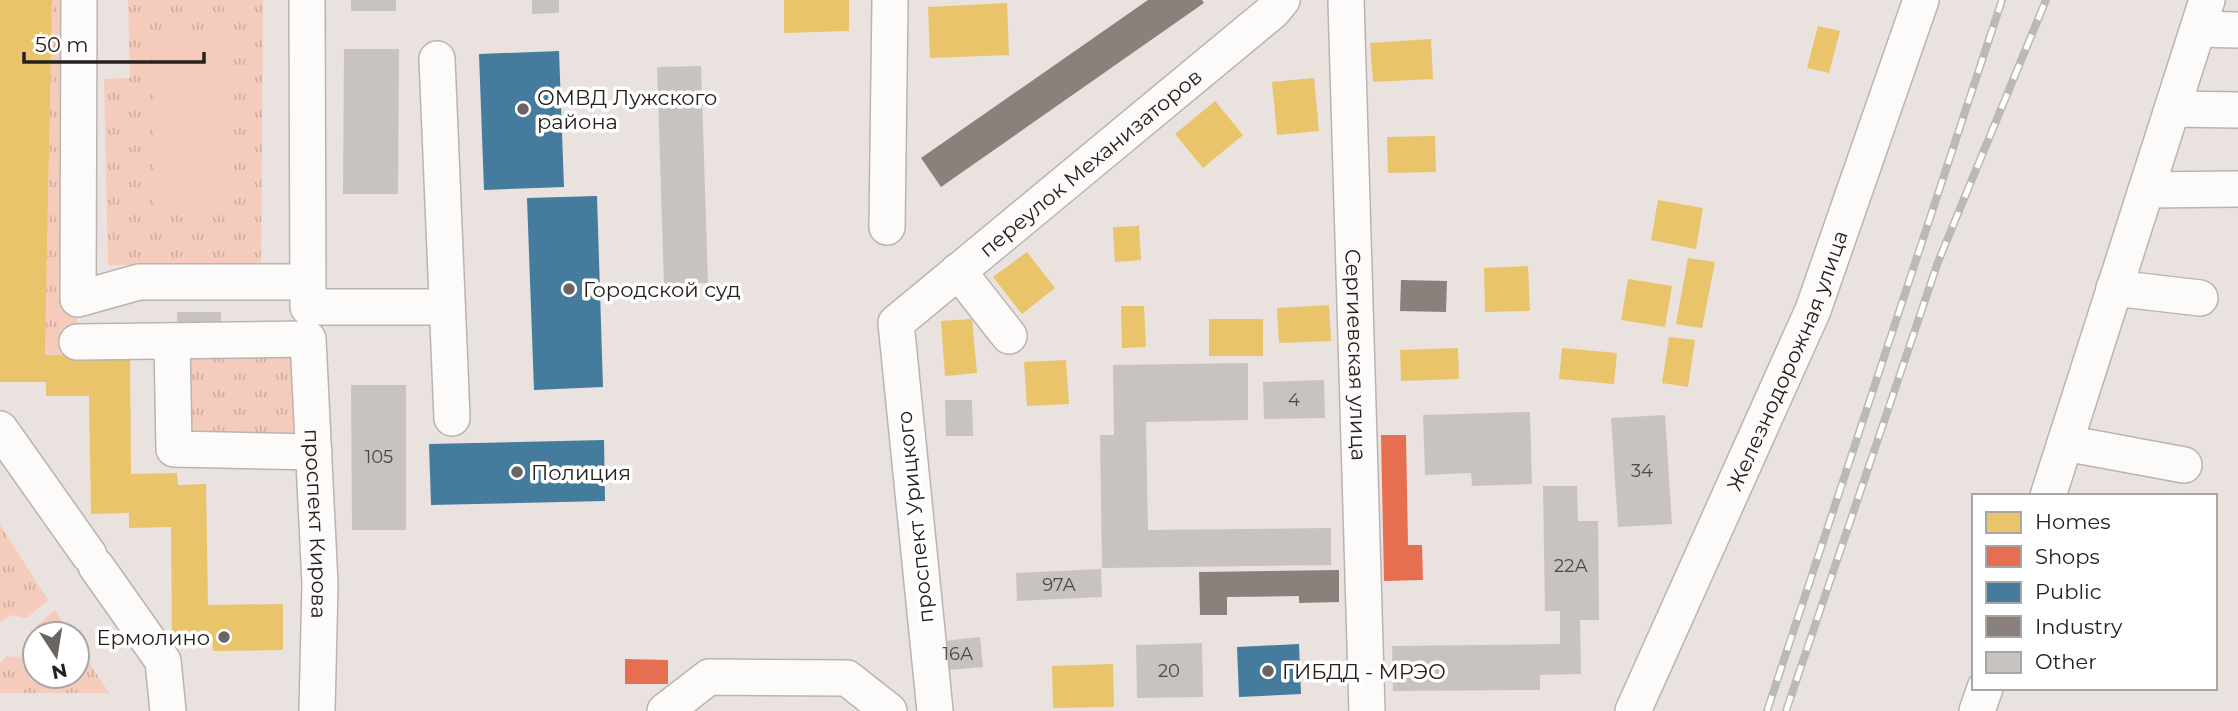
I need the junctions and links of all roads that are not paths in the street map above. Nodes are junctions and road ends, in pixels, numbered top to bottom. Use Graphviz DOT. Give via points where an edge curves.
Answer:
graph roads {
  1 [pos="79,0"];
  2 [pos="307,0"];
  3 [pos="890,0"];
  4 [pos="1282,0"];
  5 [pos="1346,0"];
  6 [pos="1921,0"];
  7 [pos="2203,14"];
  8 [pos="2238,30"];
  9 [pos="438,59"];
  10 [pos="2172,109"];
  11 [pos="2238,110"];
  12 [pos="2238,189"];
  13 [pos="2146,190"];
  14 [pos="887,227"];
  15 [pos="958,271"];
  16 [pos="2114,288"];
  17 [pos="2200,298"];
  18 [pos="447,307"];
  19 [pos="308,309"];
  20 [pos="896,323"];
  21 [pos="1009,337"];
  22 [pos="172,341"];
  23 [pos="77,342"];
  24 [pos="452,418"];
  25 [pos="0,429"];
  26 [pos="2065,443"];
  27 [pos="314,452"];
  28 [pos="2183,465"];
  29 [pos="2049,494"];
  30 [pos="1983,690"];
  31 [pos="168,711"];
  32 [pos="317,711"];
  33 [pos="665,711"];
  34 [pos="889,711"];
  35 [pos="934,711"];
  36 [pos="1367,711"];
  37 [pos="1633,711"];
  38 [pos="1977,711"];
  1 -- 19 [label="street" via="78,299 139,282"];
  2 -- 19 [label="street, проспект Кирова"];
  3 -- 14 [label="street"];
  4 -- 15 [label="street, переулок Механизаторов"];
  5 -- 36 [label="street, Сергиевская улица"];
  6 -- 37 [label="street, Железнодорожная улица" via="1813,310"];
  7 -- 8 [label="street"];
  7 -- 10 [label="street"];
  9 -- 18 [label="street"];
  10 -- 11 [label="street"];
  10 -- 13 [label="street"];
  12 -- 13 [label="street"];
  13 -- 16 [label="street"];
  15 -- 20 [label="street, переулок Механизаторов"];
  15 -- 21 [label="street"];
  16 -- 17 [label="street"];
  16 -- 26 [label="street"];
  18 -- 19 [label="street"];
  18 -- 24 [label="street"];
  19 -- 22 [label="street"];
  19 -- 27 [label="street, проспект Кирова"];
  20 -- 35 [label="street, проспект Урицкого"];
  22 -- 23 [label="street"];
  22 -- 27 [label="street" via="174,449"];
  25 -- 31 [label="street" via="163,661"];
  26 -- 28 [label="street"];
  26 -- 29 [label="street"];
  27 -- 32 [label="street, проспект Кирова" via="320,584"];
  30 -- 38 [label="street"];
  33 -- 34 [label="street" via="709,677 847,678"];
}
